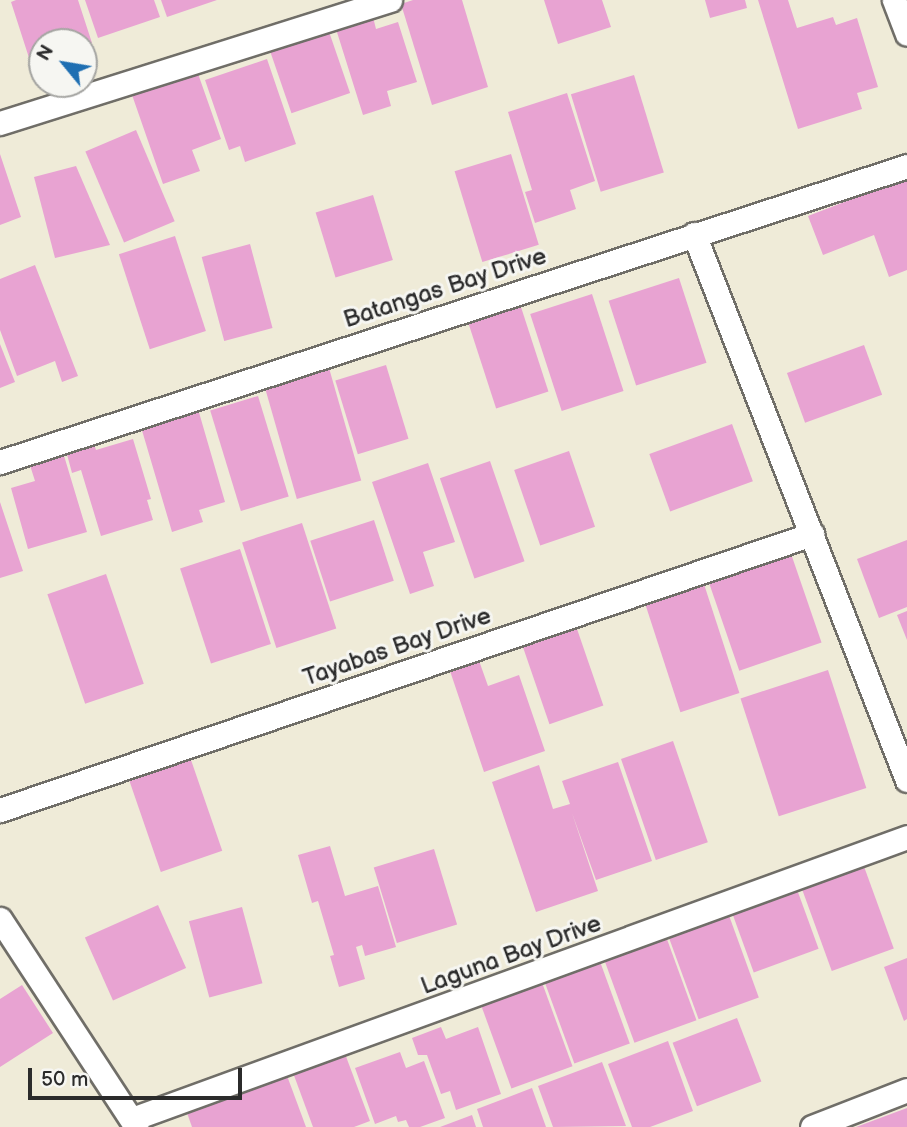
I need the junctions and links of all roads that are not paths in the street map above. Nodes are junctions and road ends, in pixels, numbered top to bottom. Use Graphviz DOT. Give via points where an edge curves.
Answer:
graph roads {
  1 [pos="390,0"];
  2 [pos="894,0"];
  3 [pos="907,34"];
  4 [pos="0,123"];
  5 [pos="907,166"];
  6 [pos="694,234"];
  7 [pos="0,462"];
  8 [pos="812,534"];
  9 [pos="907,780"];
  10 [pos="0,810"];
  11 [pos="907,837"];
  12 [pos="0,919"];
  13 [pos="907,1090"];
  14 [pos="134,1123"];
  15 [pos="812,1127"];
  1 -- 4 [label="street"];
  2 -- 3 [label="street"];
  5 -- 6 [label="street, Batangas Bay Drive"];
  6 -- 7 [label="street, Batangas Bay Drive"];
  6 -- 8 [label="street"];
  8 -- 9 [label="street"];
  8 -- 10 [label="street, Tayabas Bay Drive"];
  11 -- 14 [label="street, Laguna Bay Drive"];
  12 -- 14 [label="street"];
  13 -- 15 [label="street"];
}
